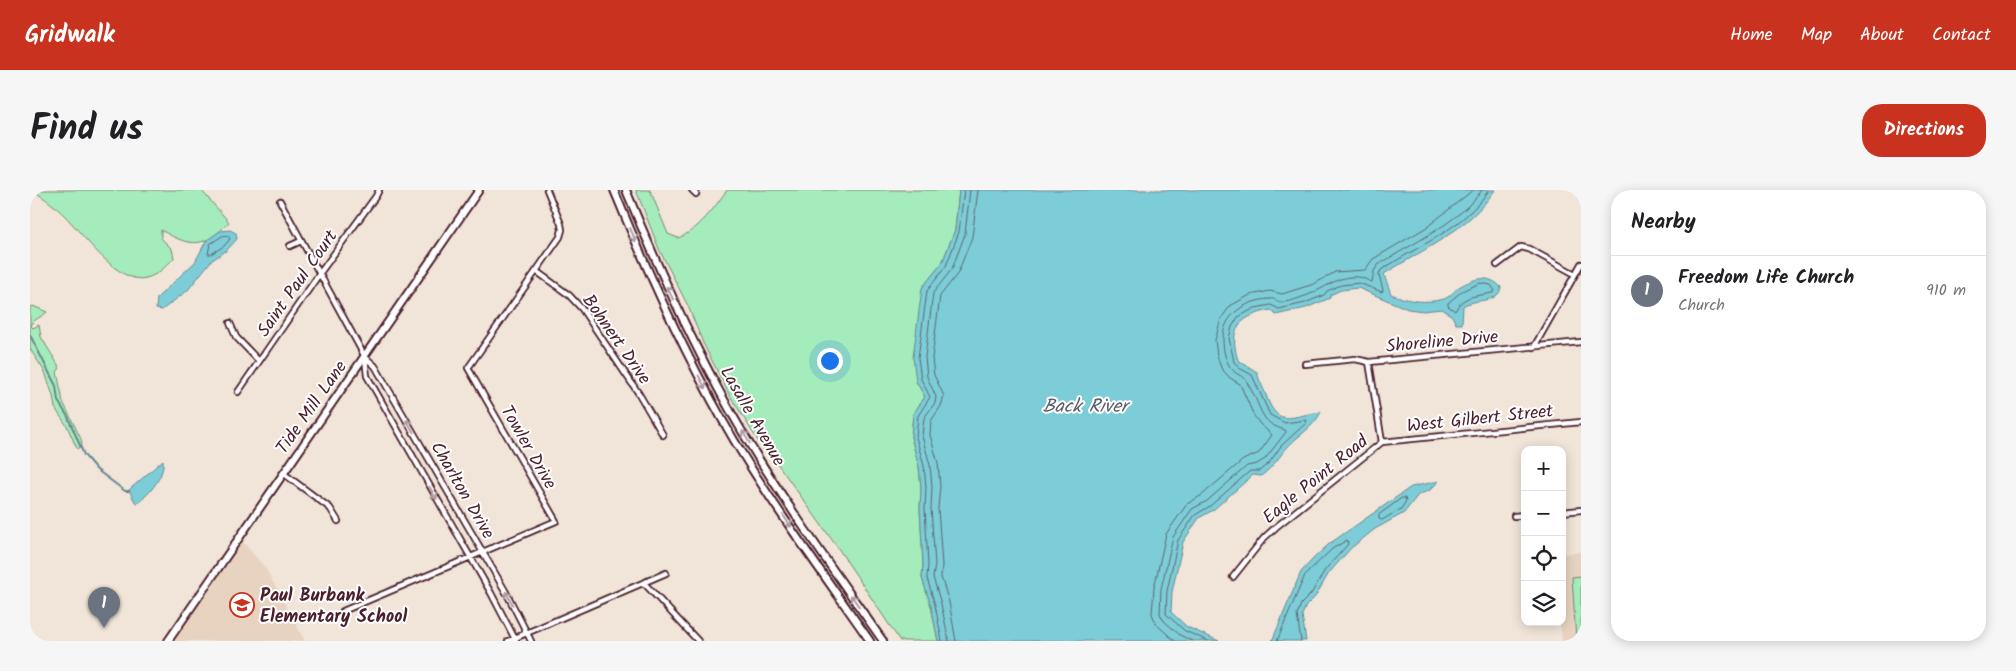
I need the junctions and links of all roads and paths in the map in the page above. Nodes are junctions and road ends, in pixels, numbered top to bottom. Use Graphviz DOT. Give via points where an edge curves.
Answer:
graph roads {
  1 [pos="379,190"];
  2 [pos="479,190"];
  3 [pos="547,190"];
  4 [pos="614,190"];
  5 [pos="626,190"];
  6 [pos="280,201"];
  7 [pos="300,240"];
  8 [pos="290,246"];
  9 [pos="1581,264"];
  10 [pos="1497,265"];
  11 [pos="536,271"];
  12 [pos="320,273"];
  13 [pos="1575,274"];
  14 [pos="230,323"];
  15 [pos="1581,342"];
  16 [pos="1534,347"];
  17 [pos="365,357"];
  18 [pos="260,361"];
  19 [pos="1369,362"];
  20 [pos="1305,364"];
  21 [pos="238,392"];
  22 [pos="1581,422"];
  23 [pos="663,435"];
  24 [pos="1382,442"];
  25 [pos="283,474"];
  26 [pos="1581,510"];
  27 [pos="1566,512"];
  28 [pos="1521,515"];
  29 [pos="1514,516"];
  30 [pos="338,521"];
  31 [pos="483,552"];
  32 [pos="470,557"];
  33 [pos="666,574"];
  34 [pos="1233,577"];
  35 [pos="644,583"];
  36 [pos="343,611"];
  37 [pos="527,633"];
  38 [pos="516,640"];
  39 [pos="168,641"];
  40 [pos="508,641"];
  41 [pos="531,641"];
  42 [pos="698,641"];
  43 [pos="870,641"];
  44 [pos="883,641"];
  1 -- 12 [label="street, Saint Paul Court"];
  2 -- 17 [label="main road, Tide Mill Lane"];
  3 -- 11 [label="street, Towler Drive" via="562,230"];
  4 -- 43 [label="main road, Lasalle Avenue, one-way" via="666,312 734,440"];
  44 -- 5 [label="main road, Lasalle Avenue, one-way" via="768,473 722,397 676,307"];
  6 -- 7 [label="street, Charlton Drive"];
  7 -- 8 [label="street"];
  7 -- 12 [label="street, Charlton Drive"];
  9 -- 13 [label="street"];
  10 -- 13 [label="street" via="1521,248 1529,249"];
  11 -- 23 [label="street, Bohnert Drive" via="569,295 582,309"];
  11 -- 31 [label="street, Towler Drive" via="468,368 556,520"];
  12 -- 17 [label="street, Charlton Drive"];
  12 -- 18 [label="street, Saint Paul Court"];
  13 -- 16 [label="street"];
  14 -- 18 [label="street" via="236,337"];
  15 -- 16 [label="street, Shoreline Drive"];
  16 -- 19 [label="street, Shoreline Drive"];
  17 -- 25 [label="main road, Tide Mill Lane"];
  31 -- 17 [label="street, Charlton Drive, one-way" via="375,366"];
  17 -- 32 [label="street, Charlton Drive, one-way" via="367,376"];
  18 -- 21 [label="street, Saint Paul Court"];
  19 -- 20 [label="street, Shoreline Drive" via="1355,359"];
  19 -- 24 [label="street, Eagle Point Road"];
  22 -- 24 [label="street, West Gilbert Street"];
  24 -- 34 [label="street, Eagle Point Road" via="1270,532"];
  25 -- 30 [label="street" via="330,508"];
  25 -- 39 [label="main road, Tide Mill Lane"];
  26 -- 27 [label="street"];
  28 -- 29 [label="street"];
  31 -- 32 [label="street, Towler Drive"];
  37 -- 31 [label="street, Charlton Drive, one-way"];
  32 -- 36 [label="street, Towler Drive"];
  32 -- 38 [label="street, Charlton Drive"];
  33 -- 35 [label="street"];
  35 -- 37 [label="street"];
  35 -- 42 [label="street"];
  37 -- 38 [label="street"];
  37 -- 41 [label="street, Charlton Drive"];
  38 -- 40 [label="street"];
}
